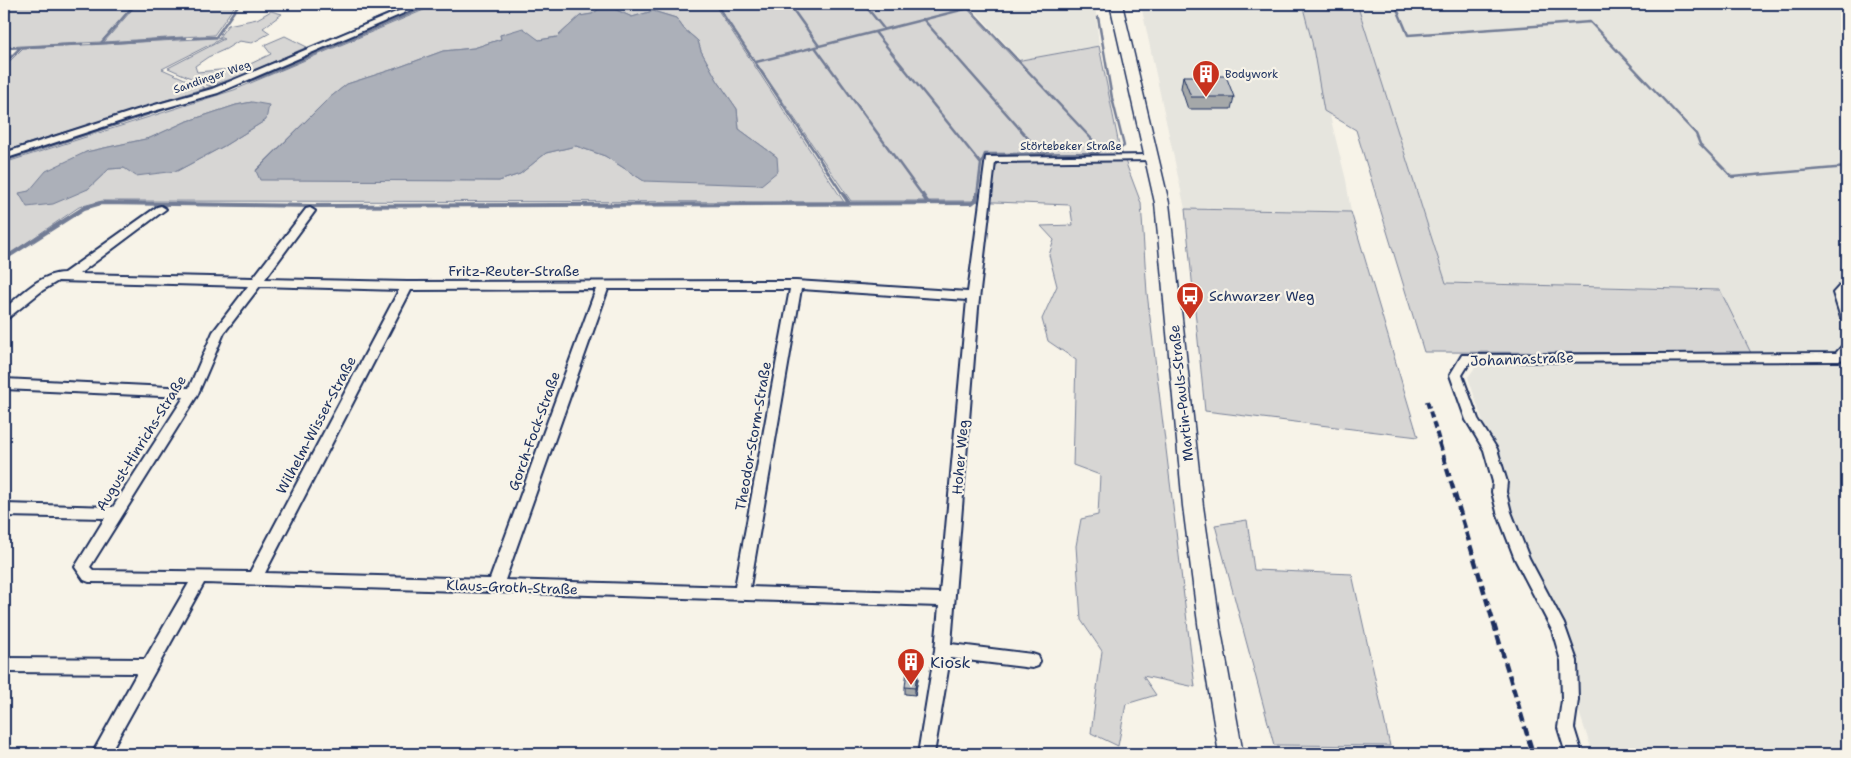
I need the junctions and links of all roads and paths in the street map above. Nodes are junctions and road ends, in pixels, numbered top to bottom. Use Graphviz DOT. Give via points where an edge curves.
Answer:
graph roads {
  1 [pos="421,4"];
  2 [pos="1116,4"];
  3 [pos="4,156"];
  4 [pos="1151,158"];
  5 [pos="990,159"];
  6 [pos="161,209"];
  7 [pos="310,211"];
  8 [pos="62,278"];
  9 [pos="254,283"];
  10 [pos="796,284"];
  11 [pos="1847,285"];
  12 [pos="407,286"];
  13 [pos="603,286"];
  14 [pos="972,296"];
  15 [pos="4,315"];
  16 [pos="1847,318"];
  17 [pos="1847,348"];
  18 [pos="4,384"];
  19 [pos="192,393"];
  20 [pos="4,510"];
  21 [pos="116,513"];
  22 [pos="82,568"];
  23 [pos="200,577"];
  24 [pos="254,579"];
  25 [pos="496,586"];
  26 [pos="741,594"];
  27 [pos="946,600"];
  28 [pos="943,650"];
  29 [pos="1032,661"];
  30 [pos="4,665"];
  31 [pos="149,666"];
  32 [pos="100,754"];
  33 [pos="926,754"];
  34 [pos="1231,754"];
  35 [pos="1574,754"];
  1 -- 3 [label="street, Sandinger Weg" via="214,91"];
  2 -- 4 [label="street, Martin-Pauls-Straße"];
  4 -- 5 [label="street, Störtebeker Straße"];
  4 -- 34 [label="street, Martin-Pauls-Straße" via="1162,202 1193,506"];
  5 -- 14 [label="street, Hoher Weg" via="988,199"];
  6 -- 8 [label="street"];
  7 -- 9 [label="street, August-Hinrichs-Straße"];
  8 -- 9 [label="street, Fritz-Reuter-Straße"];
  8 -- 15 [label="street" via="38,287"];
  9 -- 12 [label="street, Fritz-Reuter-Straße"];
  9 -- 19 [label="street, August-Hinrichs-Straße" via="219,332"];
  10 -- 13 [label="street, Fritz-Reuter-Straße"];
  10 -- 14 [label="street, Fritz-Reuter-Straße"];
  10 -- 26 [label="street, Theodor-Storm-Straße"];
  11 -- 16 [label="street" via="1838,294"];
  12 -- 13 [label="street, Fritz-Reuter-Straße"];
  12 -- 24 [label="street, Wilhelm-Wisser-Straße"];
  13 -- 25 [label="street, Gorch-Fock-Straße"];
  14 -- 27 [label="street, Hoher Weg"];
  17 -- 35 [label="street, Johannastraße" via="1839,357 1466,358 1456,375 1472,420 1490,449 1500,482 1504,512 1522,559 1559,629 1569,661 1570,700 1566,728"];
  18 -- 19 [label="street"];
  19 -- 21 [label="street, August-Hinrichs-Straße"];
  20 -- 21 [label="street"];
  21 -- 22 [label="street, August-Hinrichs-Straße"];
  22 -- 23 [label="street, Klaus-Groth-Straße" via="89,576"];
  23 -- 24 [label="street, Klaus-Groth-Straße"];
  23 -- 31 [label="street"];
  24 -- 25 [label="street, Klaus-Groth-Straße"];
  25 -- 26 [label="street, Klaus-Groth-Straße"];
  26 -- 27 [label="street, Klaus-Groth-Straße"];
  27 -- 28 [label="street, Hoher Weg"];
  28 -- 29 [label="street"];
  28 -- 33 [label="street, Hoher Weg"];
  30 -- 31 [label="street"];
  31 -- 32 [label="street"];
}
